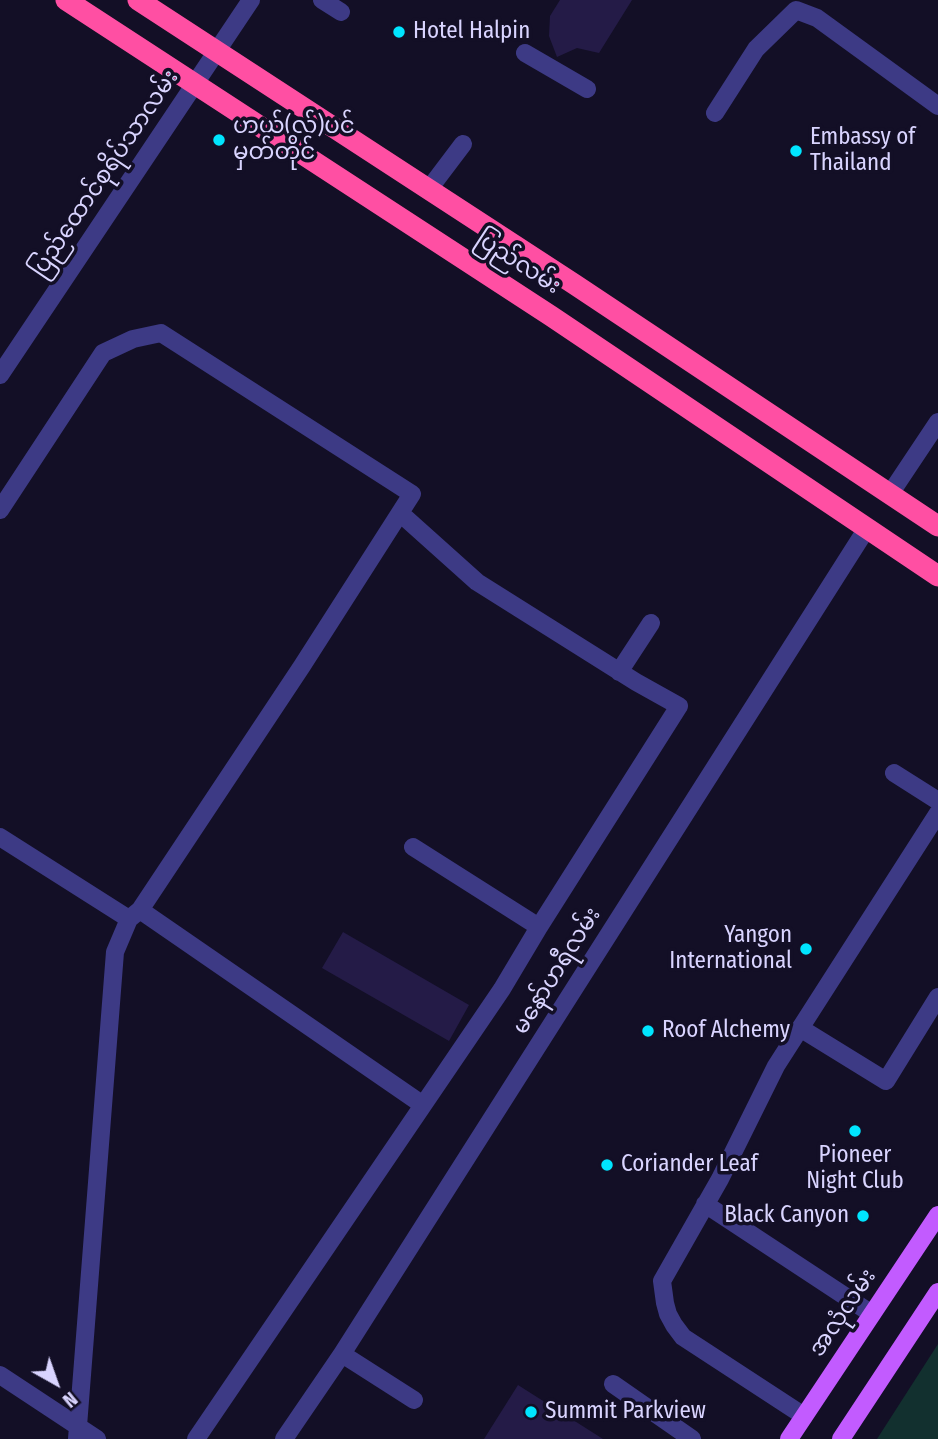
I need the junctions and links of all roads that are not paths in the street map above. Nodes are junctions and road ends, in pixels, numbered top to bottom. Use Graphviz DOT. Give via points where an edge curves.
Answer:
graph roads {
  1 [pos="66,0"];
  2 [pos="138,0"];
  3 [pos="251,0"];
  4 [pos="321,0"];
  5 [pos="341,12"];
  6 [pos="218,52"];
  7 [pos="524,53"];
  8 [pos="195,84"];
  9 [pos="587,89"];
  10 [pos="938,106"];
  11 [pos="715,113"];
  12 [pos="463,144"];
  13 [pos="429,189"];
  14 [pos="0,375"];
  15 [pos="938,422"];
  16 [pos="890,495"];
  17 [pos="0,510"];
  18 [pos="400,513"];
  19 [pos="938,526"];
  20 [pos="867,528"];
  21 [pos="938,576"];
  22 [pos="651,623"];
  23 [pos="619,671"];
  24 [pos="894,773"];
  25 [pos="938,801"];
  26 [pos="938,813"];
  27 [pos="0,837"];
  28 [pos="413,847"];
  29 [pos="134,915"];
  30 [pos="539,927"];
  31 [pos="938,996"];
  32 [pos="800,1028"];
  33 [pos="423,1105"];
  34 [pos="705,1204"];
  35 [pos="938,1215"];
  36 [pos="938,1292"];
  37 [pos="872,1314"];
  38 [pos="342,1354"];
  39 [pos="0,1376"];
  40 [pos="613,1384"];
  41 [pos="414,1400"];
  42 [pos="803,1416"];
  43 [pos="77,1433"];
  44 [pos="97,1439"];
  45 [pos="196,1439"];
  46 [pos="284,1439"];
  47 [pos="692,1439"];
  48 [pos="789,1439"];
  49 [pos="841,1439"];
  1 -- 8 [label="highway, ပြည်လမ်း"];
  2 -- 6 [label="highway, ပြည်လမ်း"];
  3 -- 6 [label="street, ပြည်ထောင်စုရိပ်သာလမ်း"];
  4 -- 5 [label="street"];
  6 -- 8 [label="street, ပြည်ထောင်စုရိပ်သာလမ်း"];
  6 -- 13 [label="highway, ပြည်လမ်း"];
  7 -- 9 [label="street"];
  8 -- 14 [label="street, ပြည်ထောင်စုရိပ်သာလမ်း"];
  8 -- 20 [label="highway, ပြည်လမ်း"];
  10 -- 11 [label="street" via="817,18 796,10 756,49"];
  12 -- 13 [label="street"];
  13 -- 16 [label="highway, ပြည်လမ်း"];
  15 -- 16 [label="street"];
  16 -- 19 [label="highway, ပြည်လမ်း"];
  17 -- 18 [label="street" via="103,354 133,339 161,333 412,495"];
  18 -- 23 [label="street" via="477,582"];
  18 -- 29 [label="street"];
  20 -- 21 [label="highway, ပြည်လမ်း"];
  20 -- 38 [label="street, မနော်ဟရီလမ်း"];
  22 -- 23 [label="street"];
  23 -- 30 [label="street" via="679,706"];
  24 -- 25 [label="street"];
  26 -- 32 [label="street"];
  27 -- 29 [label="street"];
  28 -- 30 [label="street"];
  29 -- 33 [label="street"];
  29 -- 43 [label="street" via="115,952"];
  30 -- 33 [label="street"];
  31 -- 32 [label="street" via="886,1081"];
  32 -- 34 [label="street"];
  33 -- 45 [label="street"];
  34 -- 37 [label="street"];
  34 -- 42 [label="street" via="662,1281 668,1314 683,1337"];
  35 -- 37 [label="main road, အလုံလမ်း"];
  36 -- 49 [label="main road"];
  37 -- 42 [label="main road, အလုံလမ်း"];
  38 -- 41 [label="street"];
  38 -- 46 [label="street, မနော်ဟရီလမ်း"];
  39 -- 43 [label="street"];
  40 -- 47 [label="street"];
  42 -- 48 [label="main road, အလုံလမ်း"];
  43 -- 44 [label="street"];
}
